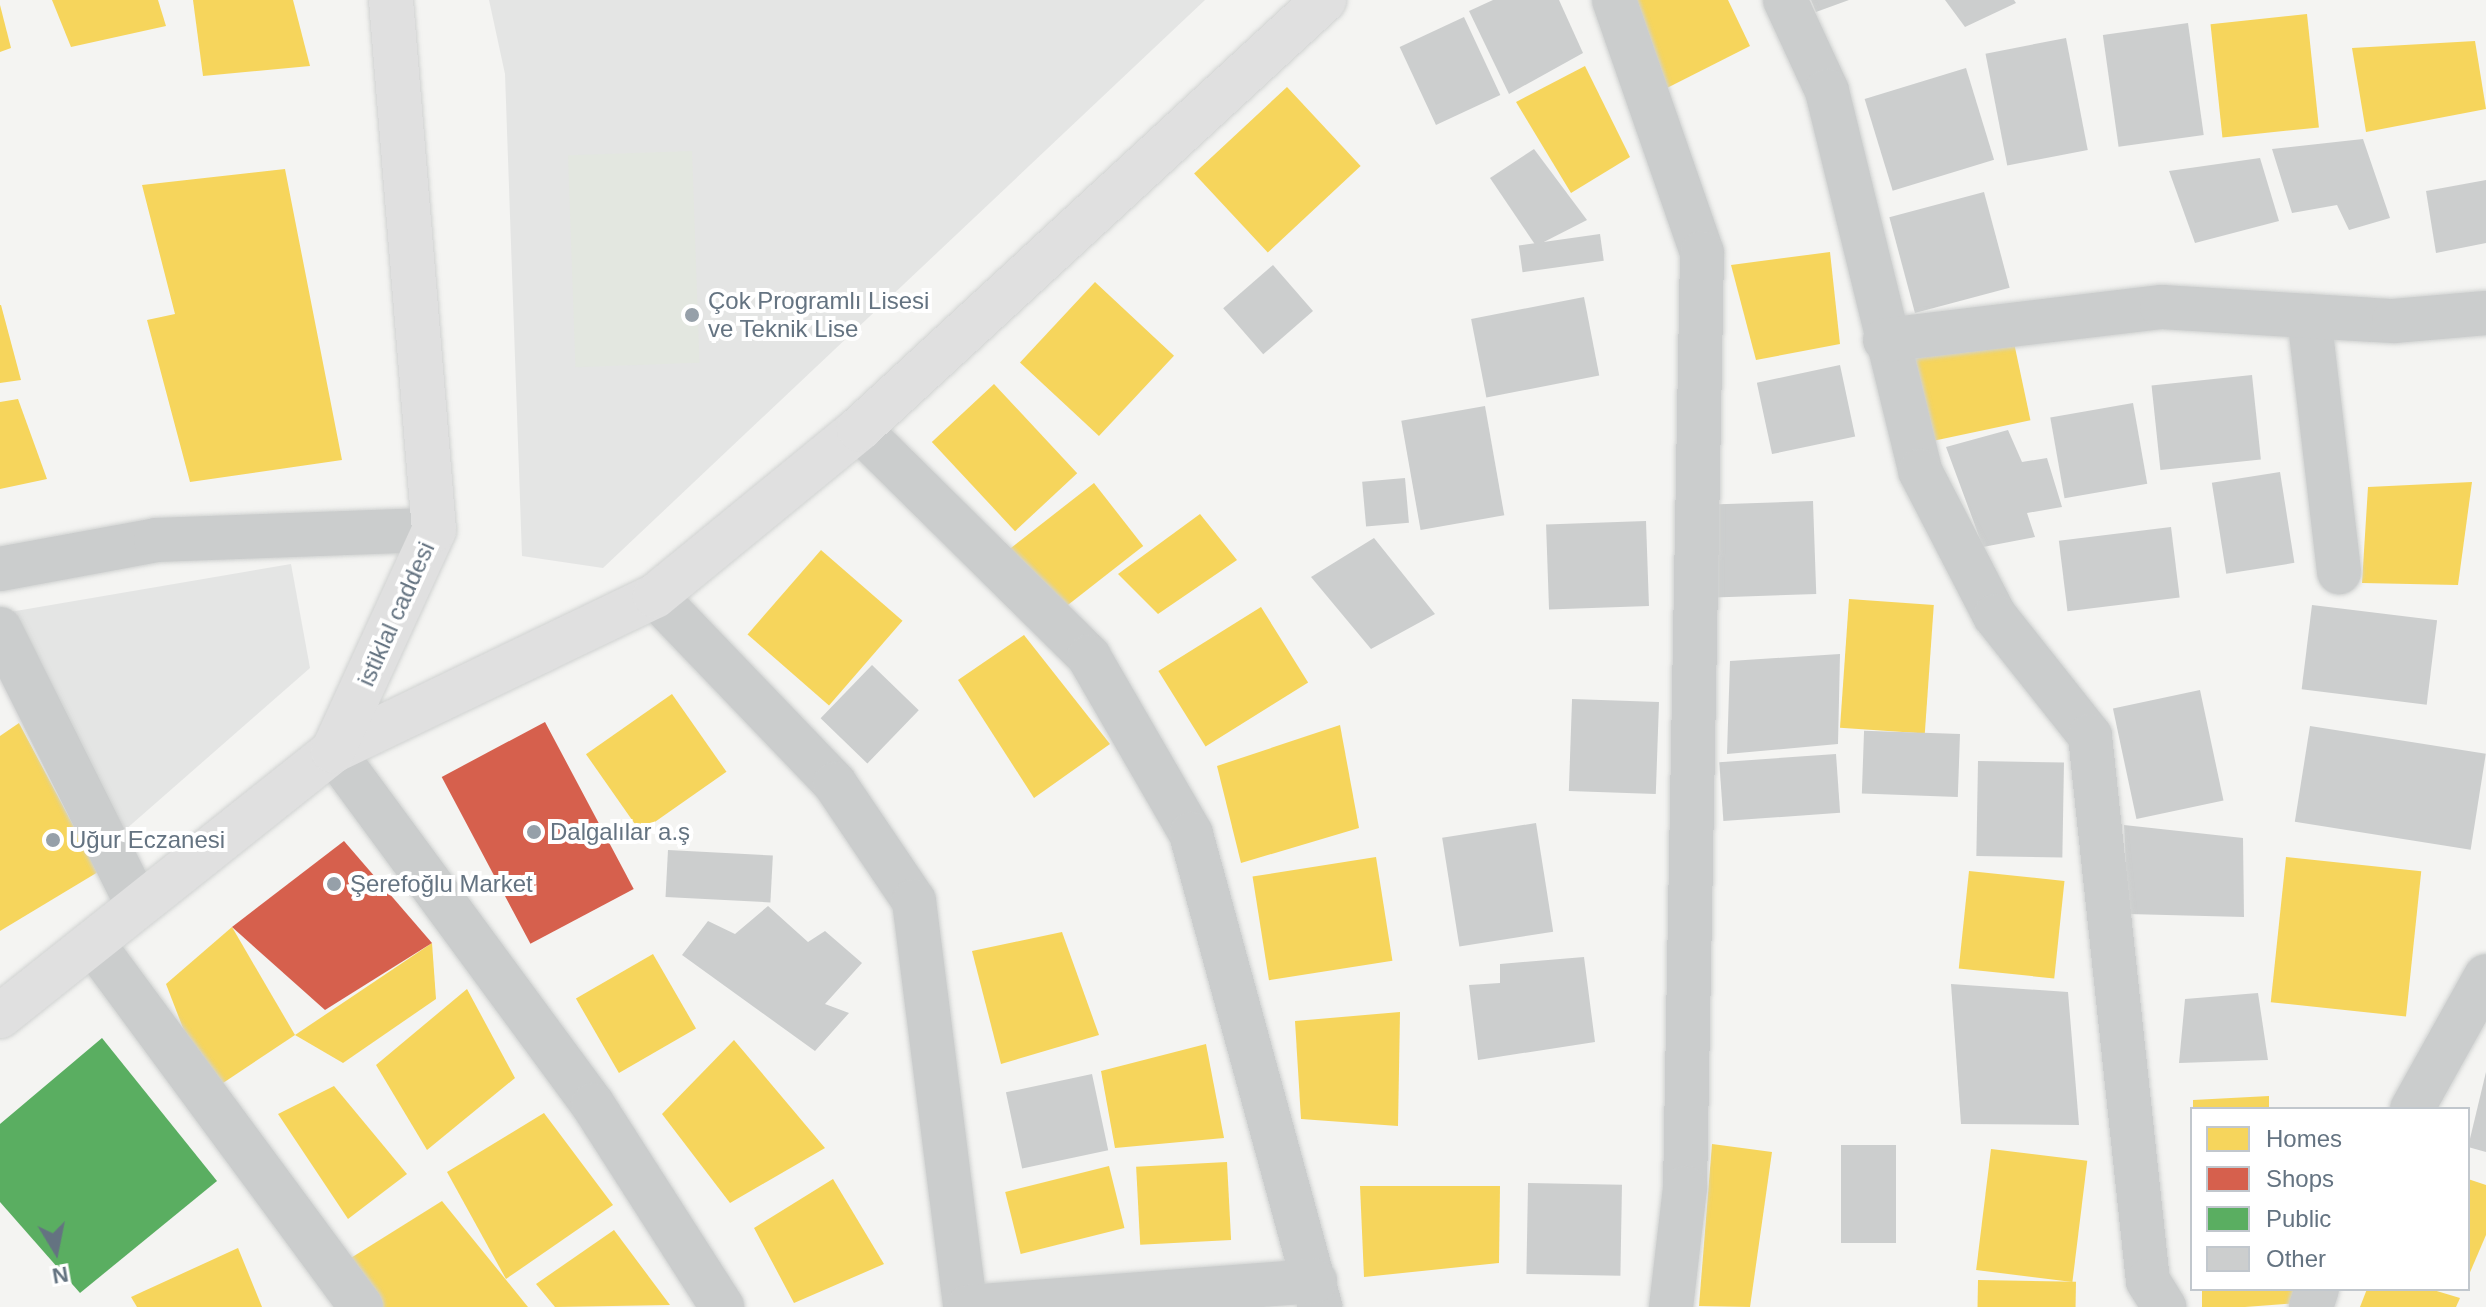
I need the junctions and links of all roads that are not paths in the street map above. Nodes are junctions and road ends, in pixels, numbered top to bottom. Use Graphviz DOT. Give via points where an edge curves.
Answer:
graph roads {
  1 [pos="391,0"];
  2 [pos="1324,0"];
  3 [pos="1614,0"];
  4 [pos="1785,0"];
  5 [pos="2486,313"];
  6 [pos="2309,316"];
  7 [pos="1885,340"];
  8 [pos="859,429"];
  9 [pos="434,530"];
  10 [pos="0,569"];
  11 [pos="2339,572"];
  12 [pos="655,596"];
  13 [pos="0,629"];
  14 [pos="333,751"];
  15 [pos="138,906"];
  16 [pos="95,946"];
  17 [pos="2486,976"];
  18 [pos="0,1016"];
  19 [pos="2413,1107"];
  20 [pos="1317,1294"];
  21 [pos="2152,1298"];
  22 [pos="361,1307"];
  23 [pos="722,1307"];
  24 [pos="967,1307"];
  25 [pos="1671,1307"];
  1 -- 9 [label="main road, istiklal caddesi"];
  2 -- 8 [label="main road"];
  3 -- 25 [label="street" via="1702,253 1685,1188"];
  4 -- 7 [label="street" via="1827,91"];
  5 -- 6 [label="street" via="2394,321"];
  6 -- 7 [label="street" via="2162,307"];
  6 -- 11 [label="street"];
  7 -- 21 [label="street" via="1920,471 1995,616 2090,736"];
  8 -- 12 [label="main road"];
  8 -- 20 [label="street" via="1089,657 1191,834"];
  9 -- 10 [label="street" via="156,540"];
  9 -- 14 [label="main road, istiklal caddesi"];
  12 -- 14 [label="main road"];
  12 -- 24 [label="street" via="835,784 914,901"];
  13 -- 15 [label="street"];
  14 -- 15 [label="main road, istiklal caddesi"];
  14 -- 23 [label="street" via="593,1105"];
  15 -- 16 [label="main road, istiklal caddesi"];
  16 -- 18 [label="main road, istiklal caddesi"];
  16 -- 22 [label="street"];
  17 -- 19 [label="street"];
  20 -- 24 [label="street"];
}
